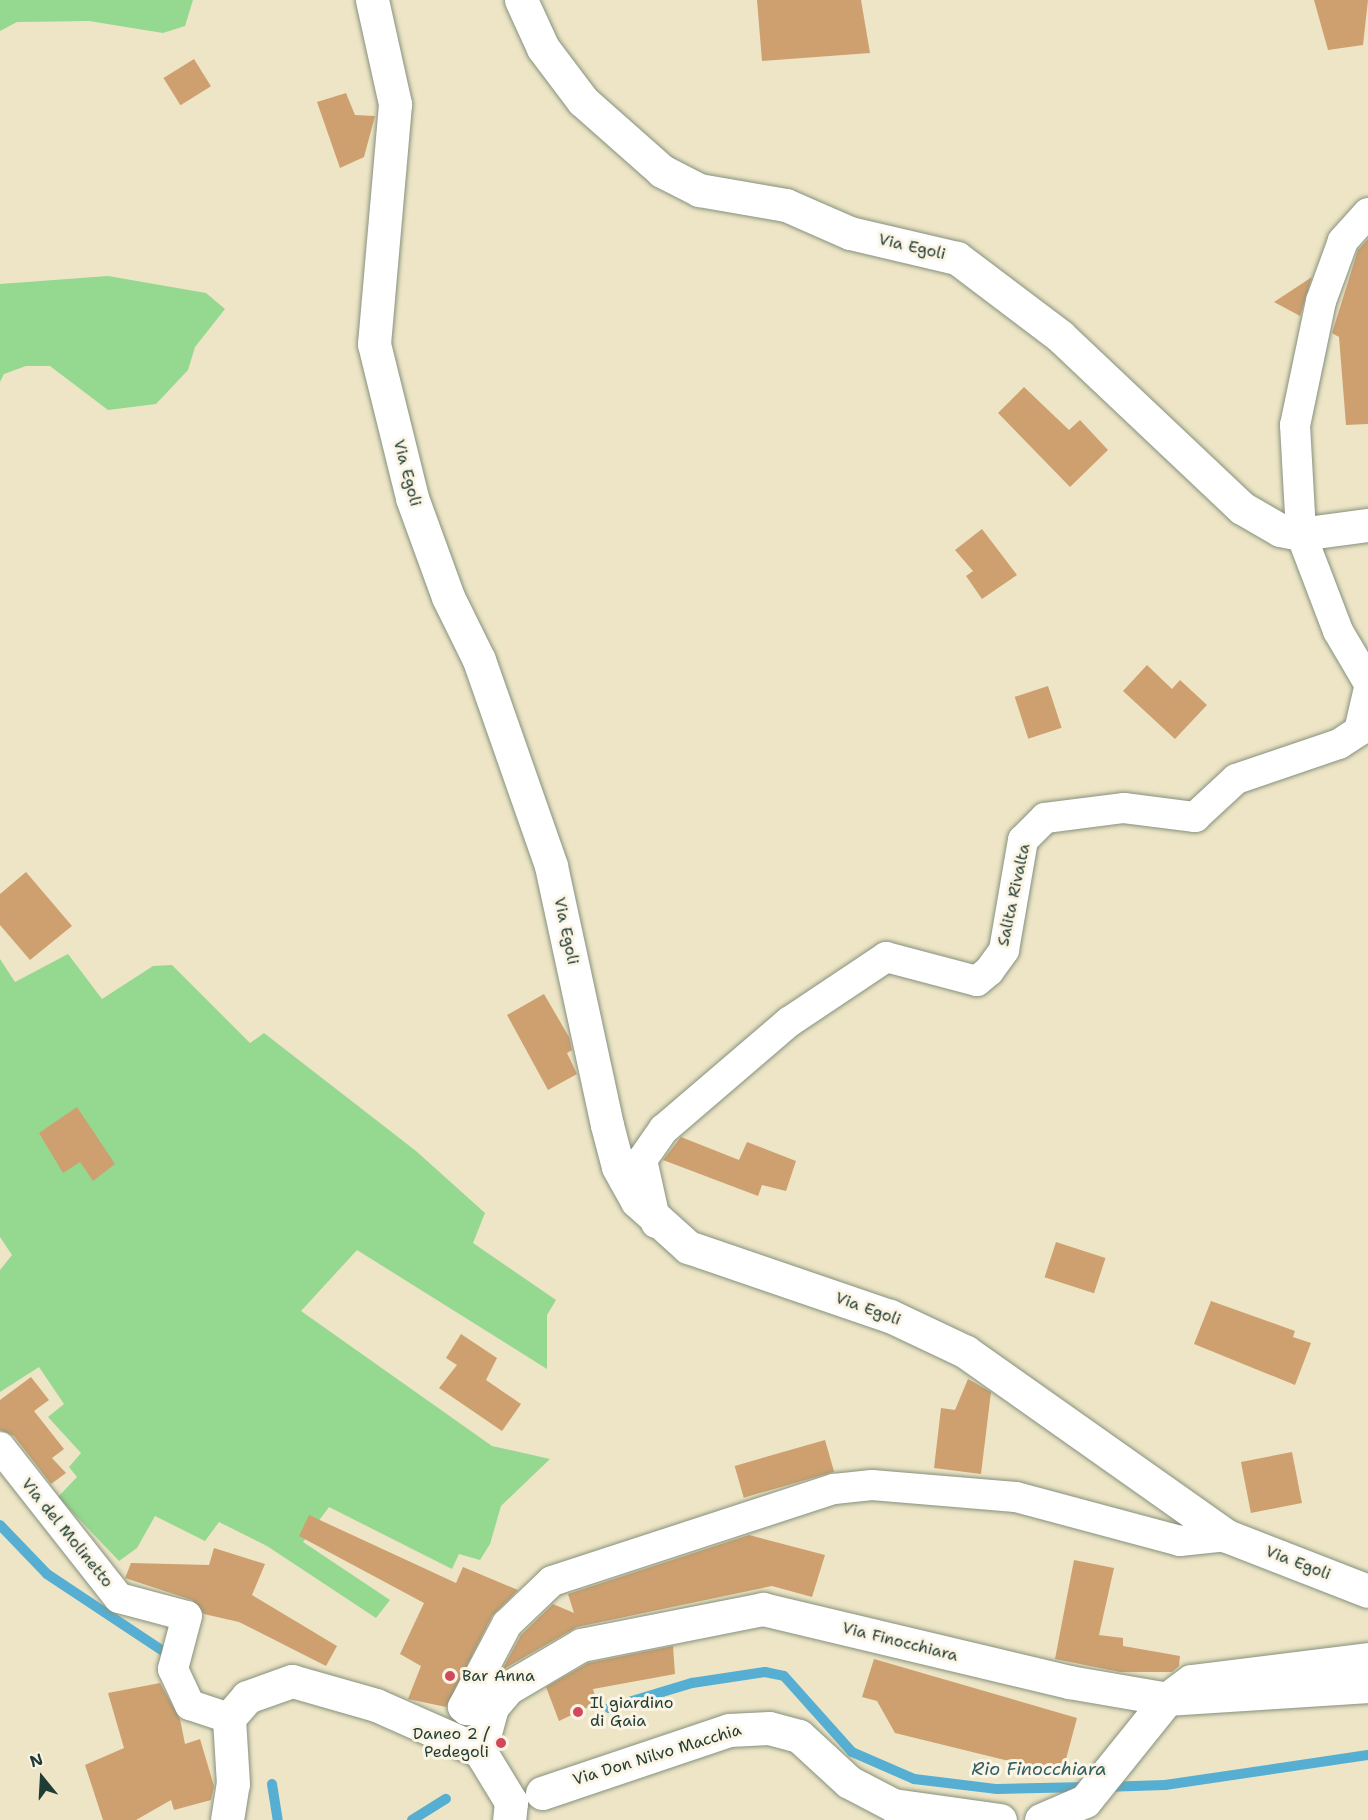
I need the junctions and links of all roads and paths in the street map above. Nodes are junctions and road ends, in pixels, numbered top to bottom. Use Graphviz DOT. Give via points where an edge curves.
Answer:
graph roads {
  1 [pos="372,0"];
  2 [pos="521,0"];
  3 [pos="1368,213"];
  4 [pos="1368,525"];
  5 [pos="1301,534"];
  6 [pos="1368,682"];
  7 [pos="1368,692"];
  8 [pos="656,1223"];
  9 [pos="0,1447"];
  10 [pos="1227,1536"];
  11 [pos="1368,1591"];
  12 [pos="1368,1659"];
  13 [pos="1368,1686"];
  14 [pos="508,1688"];
  15 [pos="1159,1709"];
  16 [pos="229,1718"];
  17 [pos="480,1751"];
  18 [pos="545,1806"];
  19 [pos="510,1811"];
  20 [pos="227,1820"];
  21 [pos="1000,1820"];
  22 [pos="1041,1820"];
  1 -- 8 [label="street, Via Egoli" via="395,104 374,344 412,498 448,597 478,660 551,866 618,1167"];
  2 -- 5 [label="street, Via Egoli" via="543,48 583,101 662,171 699,190 786,205 850,233 957,258 1060,336 1242,508 1280,530"];
  3 -- 5 [label="street" via="1343,241 1321,301 1297,413"];
  4 -- 5 [label="street, Via Egoli"];
  5 -- 6 [label="street" via="1338,631"];
  7 -- 8 [label="street, Salita Rivalta" via="1359,731 1339,744 1236,779 1195,817 1124,808 1045,818 1023,840 1004,950 989,971 977,981 886,957 789,1022 664,1129 642,1160"];
  8 -- 10 [label="street, Via Egoli" via="688,1247 890,1316 966,1352"];
  9 -- 16 [label="street, Via del Molinetto" via="119,1598 187,1616 173,1668 190,1705"];
  10 -- 11 [label="street, Via Egoli"];
  10 -- 14 [label="street, Via Egoli" via="1180,1541 1016,1497 872,1485 834,1490 552,1581 507,1624 463,1707 467,1710"];
  12 -- 15 [label="street" via="1191,1681"];
  13 -- 15 [label="street" via="1216,1697"];
  14 -- 15 [label="street, Via Finocchiara" via="581,1645 763,1609 1069,1682"];
  14 -- 17 [label="street, Via Finocchiara" via="492,1707"];
  15 -- 22 [label="street" via="1085,1801"];
  16 -- 17 [label="street" via="247,1696 280,1682 311,1683 376,1705"];
  16 -- 20 [label="street" via="233,1784"];
  17 -- 19 [label="street"];
  18 -- 19 [label="street, Via Don Nilvo Macchia"];
  18 -- 21 [label="street, Via Don Nilvo Macchia" via="729,1730 769,1728 799,1736 849,1782 893,1805"];
}
